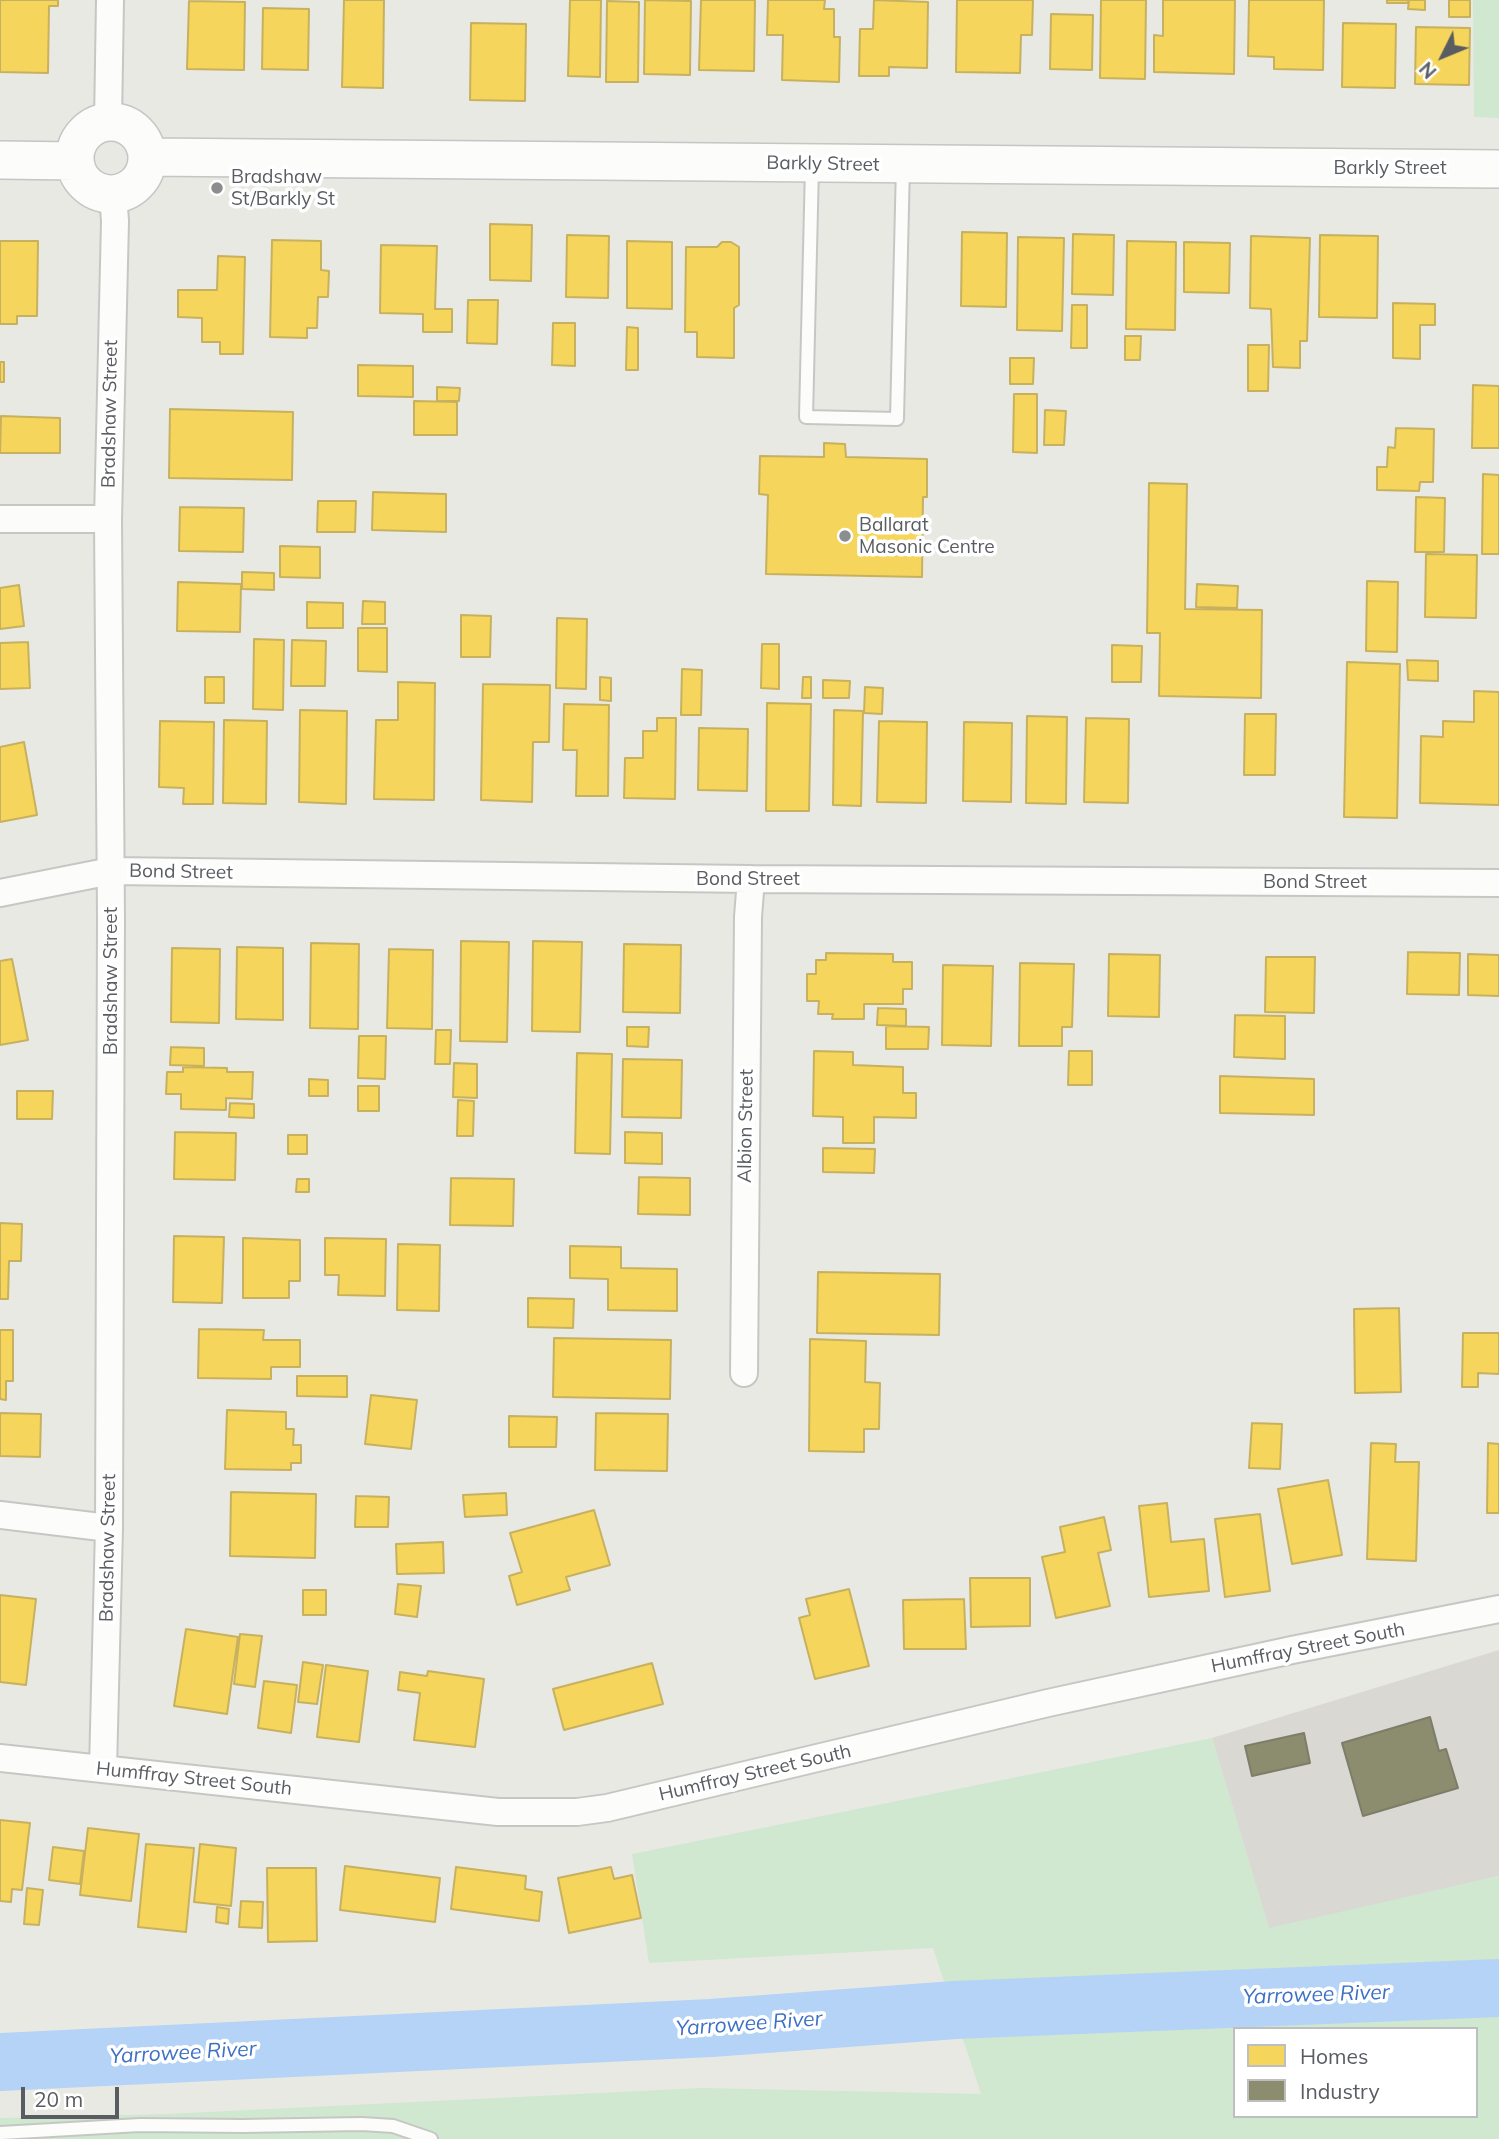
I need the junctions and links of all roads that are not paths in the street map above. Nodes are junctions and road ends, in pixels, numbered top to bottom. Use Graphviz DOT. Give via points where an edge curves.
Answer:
graph roads {
  1 [pos="110,0"];
  2 [pos="108,123"];
  3 [pos="147,157"];
  4 [pos="0,160"];
  5 [pos="75,161"];
  6 [pos="812,163"];
  7 [pos="903,165"];
  8 [pos="1499,169"];
  9 [pos="113,194"];
  10 [pos="0,519"];
  11 [pos="108,519"];
  12 [pos="111,872"];
  13 [pos="751,879"];
  14 [pos="1499,883"];
  15 [pos="0,893"];
  16 [pos="744,1373"];
  17 [pos="0,1515"];
  18 [pos="109,1528"];
  19 [pos="1499,1609"];
  20 [pos="0,1758"];
  21 [pos="103,1769"];
  22 [pos="0,2133"];
  23 [pos="431,2139"];
  1 -- 2 [label="street"];
  2 -- 3 [label="main road" via="135,132"];
  2 -- 5 [label="main road" via="83,135"];
  3 -- 6 [label="main road, Barkly Street"];
  3 -- 9 [label="main road" via="138,182"];
  4 -- 5 [label="main road"];
  5 -- 9 [label="main road" via="87,185"];
  6 -- 7 [label="main road, Barkly Street"];
  6 -- 7 [label="lane" via="806,417 897,419"];
  7 -- 8 [label="main road, Barkly Street"];
  9 -- 11 [label="street, Bradshaw Street"];
  10 -- 11 [label="street"];
  11 -- 12 [label="street, Bradshaw Street"];
  12 -- 13 [label="street, Bond Street"];
  12 -- 15 [label="street, Bond Street"];
  12 -- 18 [label="street, Bradshaw Street"];
  13 -- 14 [label="street, Bond Street"];
  13 -- 16 [label="street, Albion Street"];
  17 -- 18 [label="street"];
  18 -- 21 [label="street, Bradshaw Street"];
  19 -- 21 [label="street, Humffray Street South" via="1048,1703 593,1810 498,1812"];
  20 -- 21 [label="street, Humffray Street South"];
  22 -- 23 [label="lane" via="140,2125 362,2124 393,2126"];
}
